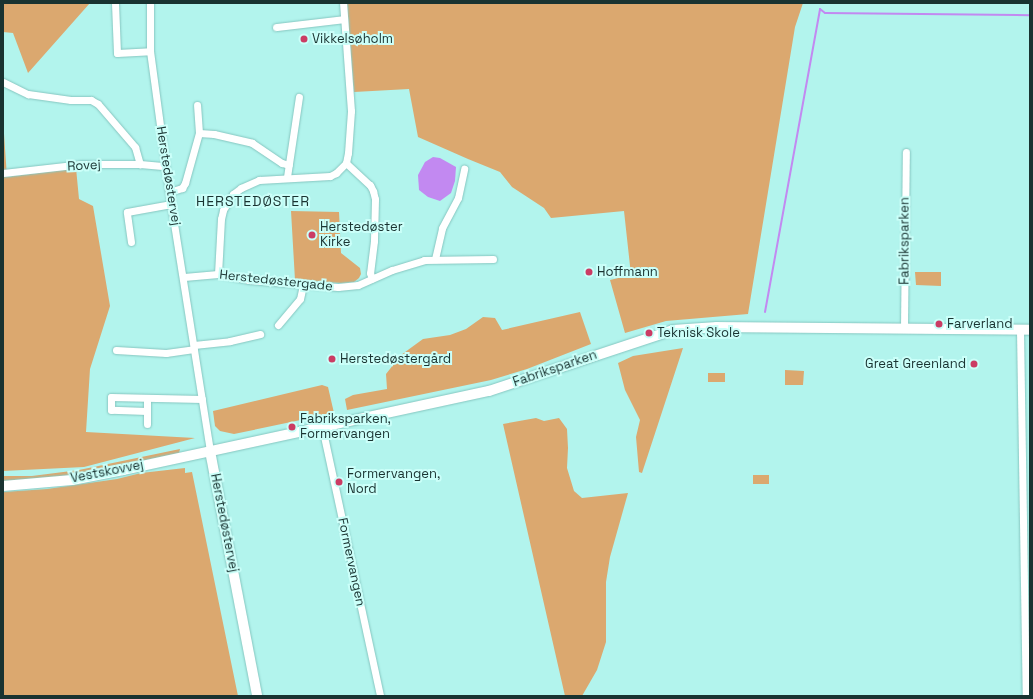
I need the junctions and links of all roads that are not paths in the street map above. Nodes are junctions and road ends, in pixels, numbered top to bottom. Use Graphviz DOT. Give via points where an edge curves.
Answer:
graph roads {
  1 [pos="115,3"];
  2 [pos="150,3"];
  3 [pos="343,3"];
  4 [pos="344,20"];
  5 [pos="276,27"];
  6 [pos="150,51"];
  7 [pos="3,82"];
  8 [pos="299,97"];
  9 [pos="197,105"];
  10 [pos="199,133"];
  11 [pos="906,152"];
  12 [pos="346,163"];
  13 [pos="140,164"];
  14 [pos="289,165"];
  15 [pos="165,166"];
  16 [pos="464,169"];
  17 [pos="3,173"];
  18 [pos="287,177"];
  19 [pos="169,192"];
  20 [pos="171,204"];
  21 [pos="131,242"];
  22 [pos="435,259"];
  23 [pos="493,259"];
  24 [pos="218,274"];
  25 [pos="184,277"];
  26 [pos="372,279"];
  27 [pos="303,285"];
  28 [pos="278,325"];
  29 [pos="904,329"];
  30 [pos="1025,330"];
  31 [pos="260,334"];
  32 [pos="194,347"];
  33 [pos="116,350"];
  34 [pos="147,398"];
  35 [pos="202,399"];
  36 [pos="147,411"];
  37 [pos="147,424"];
  38 [pos="322,427"];
  39 [pos="1022,434"];
  40 [pos="1030,434"];
  41 [pos="210,451"];
  42 [pos="3,486"];
  43 [pos="1027,540"];
  44 [pos="1027,562"];
  45 [pos="1028,619"];
  46 [pos="257,696"];
  47 [pos="380,696"];
  48 [pos="1026,696"];
  1 -- 6 [label="street" via="117,53"];
  2 -- 6 [label="street, Herstedøstervej"];
  3 -- 4 [label="street"];
  4 -- 5 [label="street"];
  4 -- 12 [label="street" via="351,111"];
  6 -- 15 [label="street, Herstedøstervej"];
  7 -- 13 [label="street" via="28,94 91,100 98,104 134,147"];
  8 -- 14 [label="street"];
  9 -- 10 [label="street"];
  10 -- 14 [label="street" via="252,143"];
  10 -- 19 [label="street" via="182,188"];
  11 -- 29 [label="street, Fabriksparken"];
  12 -- 18 [label="street" via="330,176"];
  12 -- 26 [label="street" via="370,185 375,199 370,273"];
  13 -- 15 [label="street, Rovej"];
  13 -- 17 [label="street, Rovej" via="82,164"];
  14 -- 18 [label="street"];
  15 -- 19 [label="street, Herstedøstervej"];
  16 -- 22 [label="street" via="458,198 442,228"];
  18 -- 24 [label="street" via="249,183 228,202 221,220"];
  19 -- 20 [label="street, Herstedøstervej"];
  20 -- 21 [label="street" via="127,212"];
  20 -- 25 [label="street, Herstedøstervej"];
  22 -- 23 [label="street, Herstedøstergade"];
  22 -- 26 [label="street, Herstedøstergade" via="410,263"];
  24 -- 25 [label="street, Herstedøstergade"];
  24 -- 27 [label="street, Herstedøstergade"];
  25 -- 32 [label="street, Herstedøstervej"];
  26 -- 27 [label="street, Herstedøstergade" via="358,285 338,287"];
  27 -- 28 [label="street" via="300,299"];
  29 -- 30 [label="street, Fabriksparken"];
  29 -- 38 [label="street, Fabriksparken" via="717,327 673,330 489,391"];
  30 -- 39 [label="street"];
  31 -- 32 [label="street"];
  32 -- 33 [label="street" via="166,353"];
  32 -- 35 [label="street, Herstedøstervej"];
  34 -- 35 [label="street"];
  34 -- 36 [label="street"];
  34 -- 36 [label="street" via="111,397 111,410"];
  35 -- 41 [label="street, Herstedøstervej"];
  36 -- 37 [label="street"];
  38 -- 41 [label="street, Fabriksparken"];
  38 -- 47 [label="street, Formervangen"];
  39 -- 40 [label="street"];
  39 -- 43 [label="street"];
  41 -- 42 [label="street, Vestskovvej" via="72,480"];
  41 -- 46 [label="street, Herstedøstervej"];
  43 -- 44 [label="street"];
  44 -- 45 [label="street"];
  45 -- 48 [label="street"];
}
